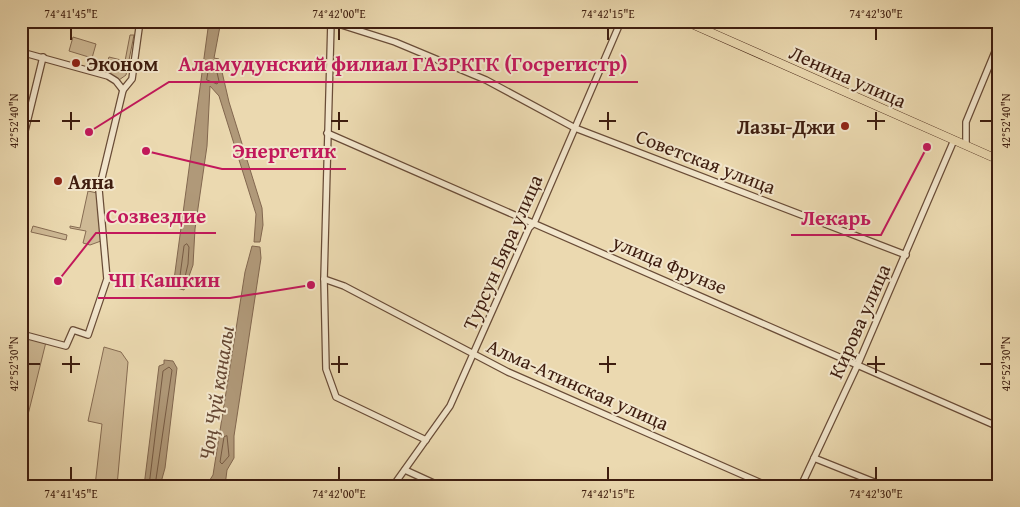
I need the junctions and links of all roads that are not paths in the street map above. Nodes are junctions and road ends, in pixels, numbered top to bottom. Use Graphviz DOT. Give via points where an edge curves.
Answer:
graph roads {
  1 [pos="140,21"];
  2 [pos="621,21"];
  3 [pos="684,21"];
  4 [pos="331,22"];
  5 [pos="999,42"];
  6 [pos="21,52"];
  7 [pos="43,57"];
  8 [pos="123,90"];
  9 [pos="575,128"];
  10 [pos="327,132"];
  11 [pos="954,140"];
  12 [pos="966,145"];
  13 [pos="21,147"];
  14 [pos="999,160"];
  15 [pos="534,223"];
  16 [pos="906,255"];
  17 [pos="324,279"];
  18 [pos="21,334"];
  19 [pos="474,355"];
  20 [pos="858,364"];
  21 [pos="999,427"];
  22 [pos="426,440"];
  23 [pos="814,458"];
  24 [pos="405,470"];
  25 [pos="393,486"];
  26 [pos="440,486"];
  27 [pos="768,486"];
  28 [pos="801,486"];
  29 [pos="884,486"];
  1 -- 8 [label="street" via="132,79"];
  2 -- 9 [label="street, Турсун Бяра улица"];
  3 -- 11 [label="main road, Ленина улица"];
  4 -- 9 [label="street, Советская улица" via="395,42 486,80"];
  4 -- 10 [label="street"];
  5 -- 12 [label="street" via="966,122"];
  6 -- 7 [label="street"];
  7 -- 8 [label="street" via="108,76"];
  7 -- 13 [label="street"];
  8 -- 18 [label="street" via="99,190 106,280 88,335 74,330 66,346"];
  9 -- 15 [label="street, Турсун Бяра улица"];
  9 -- 16 [label="street, Советская улица"];
  10 -- 15 [label="street, улица Фрунзе"];
  10 -- 17 [label="street"];
  11 -- 12 [label="main road, Ленина улица"];
  11 -- 16 [label="street, Кирова улица"];
  12 -- 14 [label="main road, Ленина улица"];
  15 -- 19 [label="street, Турсун Бяра улица"];
  15 -- 20 [label="street, улица Фрунзе"];
  16 -- 20 [label="street, Кирова улица"];
  17 -- 19 [label="street, Алма-Атинская улица" via="344,286"];
  17 -- 22 [label="street" via="326,369 336,397"];
  19 -- 22 [label="street, Турсун Бяра улица" via="450,406"];
  19 -- 27 [label="street, Алма-Атинская улица"];
  20 -- 21 [label="street, улица Фрунзе"];
  20 -- 23 [label="street, Кирова улица"];
  22 -- 24 [label="street, Турсун Бяра улица"];
  23 -- 28 [label="street, Кирова улица"];
  23 -- 29 [label="street"];
  24 -- 25 [label="street, Турсун Бяра улица"];
  24 -- 26 [label="street"];
}
